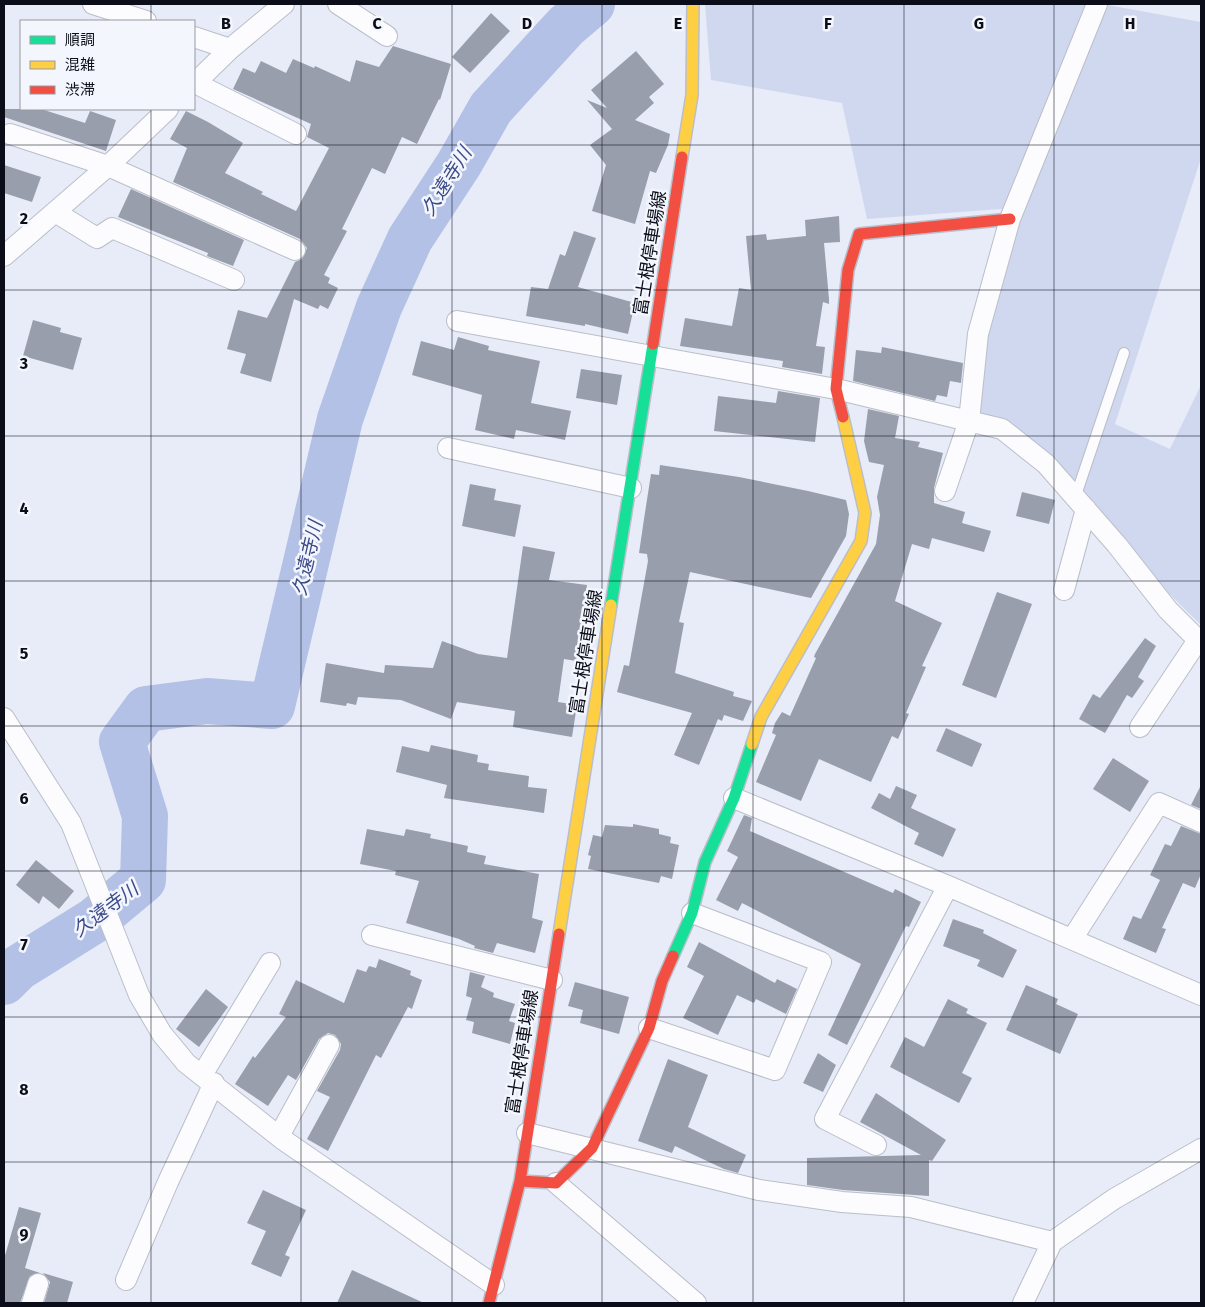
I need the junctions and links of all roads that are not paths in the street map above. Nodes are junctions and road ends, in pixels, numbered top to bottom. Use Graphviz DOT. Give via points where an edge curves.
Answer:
graph roads {
  1 [pos="93,4"];
  2 [pos="284,4"];
  3 [pos="338,4"];
  4 [pos="693,4"];
  5 [pos="1097,4"];
  6 [pos="143,20"];
  7 [pos="387,36"];
  8 [pos="195,37"];
  9 [pos="230,50"];
  10 [pos="195,83"];
  11 [pos="195,84"];
  12 [pos="167,110"];
  13 [pos="10,134"];
  14 [pos="296,134"];
  15 [pos="108,166"];
  16 [pos="55,212"];
  17 [pos="1010,219"];
  18 [pos="294,250"];
  19 [pos="4,256"];
  20 [pos="234,280"];
  21 [pos="457,321"];
  22 [pos="1124,353"];
  23 [pos="651,356"];
  24 [pos="836,389"];
  25 [pos="969,421"];
  26 [pos="448,448"];
  27 [pos="631,488"];
  28 [pos="945,491"];
  29 [pos="1080,504"];
  30 [pos="1064,590"];
  31 [pos="1200,641"];
  32 [pos="5,725"];
  33 [pos="1140,727"];
  34 [pos="734,798"];
  35 [pos="1201,822"];
  36 [pos="948,886"];
  37 [pos="692,913"];
  38 [pos="372,935"];
  39 [pos="1072,939"];
  40 [pos="270,963"];
  41 [pos="552,980"];
  42 [pos="1201,996"];
  43 [pos="649,1028"];
  44 [pos="329,1044"];
  45 [pos="208,1079"];
  46 [pos="527,1133"];
  47 [pos="279,1136"];
  48 [pos="876,1145"];
  49 [pos="592,1148"];
  50 [pos="1201,1149"];
  51 [pos="520,1181"];
  52 [pos="556,1183"];
  53 [pos="1052,1242"];
  54 [pos="126,1280"];
  55 [pos="38,1284"];
  56 [pos="491,1294"];
  57 [pos="32,1303"];
  58 [pos="696,1303"];
  59 [pos="1023,1303"];
  1 -- 6 [label="street"];
  2 -- 9 [label="street"];
  3 -- 7 [label="street"];
  4 -- 23 [label="main road, 富士根停車場線" via="692,95"];
  5 -- 17 [label="street"];
  8 -- 9 [label="street"];
  9 -- 10 [label="street"];
  11 -- 14 [label="street"];
  12 -- 15 [label="street"];
  13 -- 15 [label="street"];
  15 -- 16 [label="street"];
  15 -- 18 [label="street"];
  16 -- 19 [label="street"];
  16 -- 20 [label="street" via="98,238 112,228"];
  17 -- 24 [label="main road" via="858,234 848,270"];
  17 -- 25 [label="street" via="978,334"];
  21 -- 23 [label="street"];
  22 -- 29 [label="lane"];
  23 -- 24 [label="street"];
  23 -- 27 [label="main road, 富士根停車場線"];
  24 -- 25 [label="street"];
  24 -- 34 [label="main road" via="865,514 860,541 761,716"];
  25 -- 28 [label="street"];
  25 -- 29 [label="street" via="1002,430 1046,464"];
  26 -- 27 [label="street"];
  27 -- 41 [label="main road, 富士根停車場線"];
  29 -- 30 [label="street"];
  29 -- 31 [label="street" via="1168,610"];
  31 -- 33 [label="street"];
  32 -- 45 [label="street" via="71,823 139,995 162,1034 186,1063"];
  34 -- 36 [label="street"];
  34 -- 37 [label="main road" via="705,862"];
  35 -- 39 [label="street" via="1159,803"];
  36 -- 39 [label="street"];
  36 -- 48 [label="street" via="825,1119"];
  37 -- 43 [label="main road" via="662,981"];
  37 -- 43 [label="street" via="821,962 775,1070"];
  38 -- 41 [label="street"];
  39 -- 42 [label="street"];
  40 -- 45 [label="street"];
  41 -- 46 [label="main road, 富士根停車場線"];
  43 -- 49 [label="main road"];
  44 -- 47 [label="street"];
  45 -- 47 [label="street"];
  45 -- 54 [label="street"];
  46 -- 49 [label="street"];
  46 -- 51 [label="main road, 富士根停車場線"];
  47 -- 56 [label="street"];
  49 -- 52 [label="main road"];
  49 -- 53 [label="street" via="759,1190 842,1202 911,1207"];
  50 -- 53 [label="street" via="1114,1199"];
  51 -- 52 [label="main road"];
  51 -- 56 [label="main road, 富士根停車場線"];
  52 -- 58 [label="street"];
  53 -- 59 [label="street"];
  55 -- 57 [label="street"];
}
